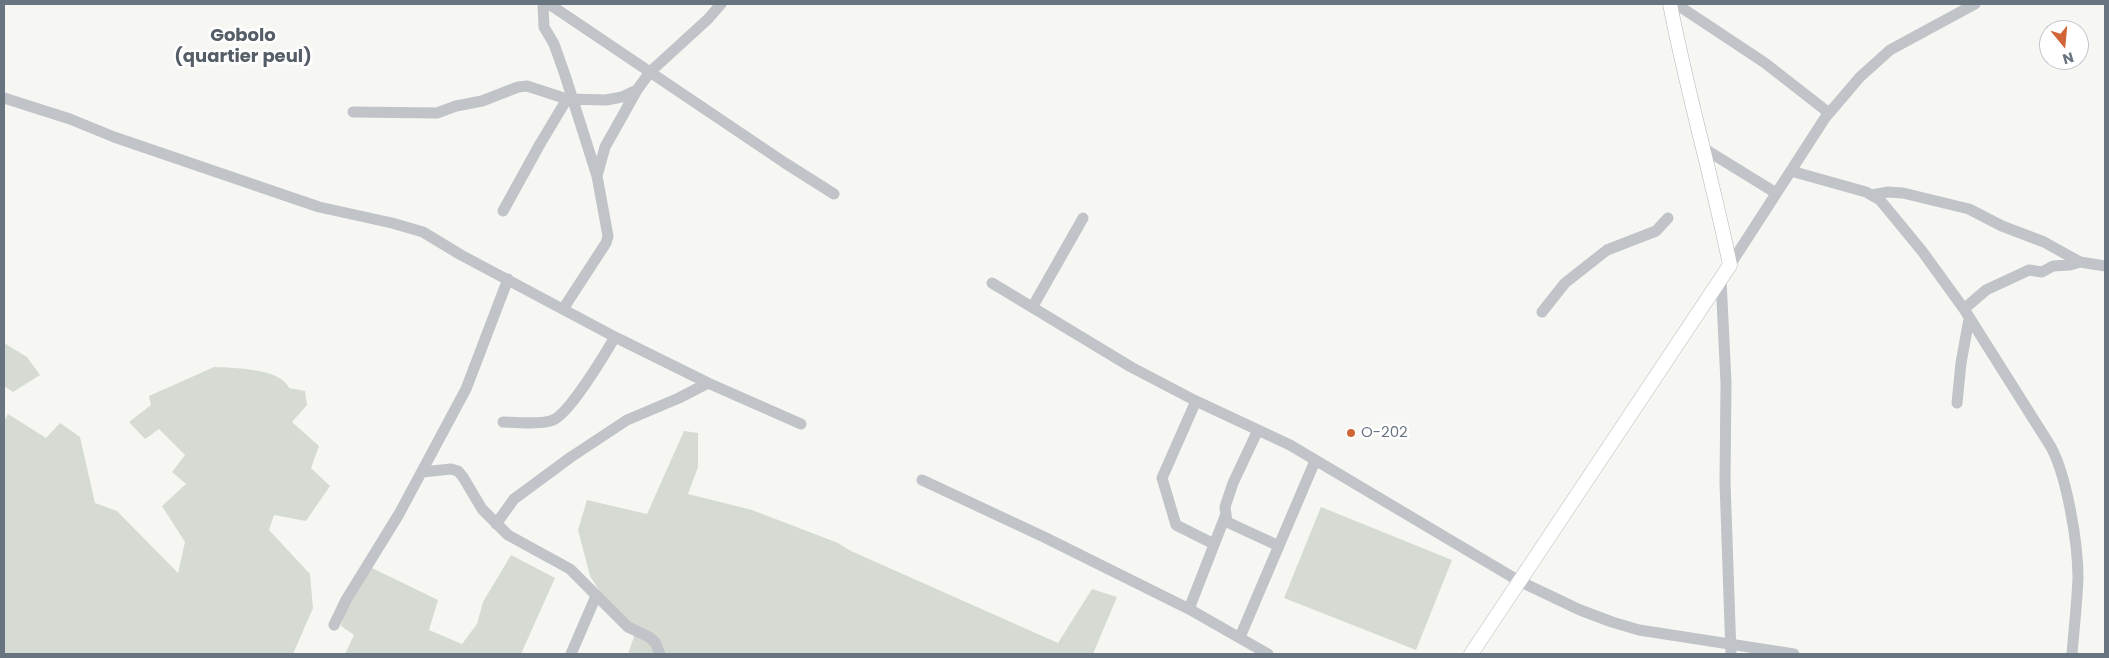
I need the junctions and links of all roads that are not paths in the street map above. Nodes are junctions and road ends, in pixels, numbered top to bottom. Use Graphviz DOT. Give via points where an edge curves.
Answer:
graph roads {
  1 [pos="542,4"];
  2 [pos="549,4"];
  3 [pos="721,4"];
  4 [pos="1670,4"];
  5 [pos="1676,4"];
  6 [pos="1975,4"];
  7 [pos="650,72"];
  8 [pos="637,90"];
  9 [pos="4,98"];
  10 [pos="570,99"];
  11 [pos="353,112"];
  12 [pos="1829,113"];
  13 [pos="1703,148"];
  14 [pos="1790,171"];
  15 [pos="597,176"];
  16 [pos="1776,193"];
  17 [pos="834,194"];
  18 [pos="1872,195"];
  19 [pos="504,211"];
  20 [pos="1083,218"];
  21 [pos="1668,218"];
  22 [pos="2080,262"];
  23 [pos="1730,265"];
  24 [pos="2105,266"];
  25 [pos="508,279"];
  26 [pos="1721,279"];
  27 [pos="992,282"];
  28 [pos="1033,306"];
  29 [pos="563,309"];
  30 [pos="1542,312"];
  31 [pos="1967,314"];
  32 [pos="615,337"];
  33 [pos="708,383"];
  34 [pos="1196,401"];
  35 [pos="1957,403"];
  36 [pos="503,422"];
  37 [pos="801,424"];
  38 [pos="1258,430"];
  39 [pos="1315,461"];
  40 [pos="422,472"];
  41 [pos="922,480"];
  42 [pos="1226,514"];
  43 [pos="496,524"];
  44 [pos="1214,544"];
  45 [pos="1279,546"];
  46 [pos="1519,581"];
  47 [pos="596,596"];
  48 [pos="1189,609"];
  49 [pos="334,625"];
  50 [pos="1240,637"];
  51 [pos="1731,650"];
  52 [pos="571,654"];
  53 [pos="660,654"];
  54 [pos="1268,654"];
  55 [pos="1471,654"];
  56 [pos="1794,654"];
  57 [pos="2072,654"];
  1 -- 10 [label="street" via="544,27 554,44"];
  2 -- 7 [label="street"];
  3 -- 7 [label="street"];
  4 -- 13 [label="main road" via="1682,68"];
  5 -- 12 [label="street" via="1765,64"];
  6 -- 12 [label="street" via="1890,50 1860,77"];
  7 -- 8 [label="street"];
  7 -- 17 [label="street"];
  8 -- 10 [label="street" via="615,99"];
  8 -- 15 [label="street" via="605,147"];
  9 -- 25 [label="street" via="70,118 114,138 320,207 423,232"];
  10 -- 11 [label="street" via="527,86 437,113"];
  10 -- 15 [label="street"];
  10 -- 19 [label="street" via="540,144"];
  12 -- 14 [label="street"];
  13 -- 16 [label="street"];
  13 -- 23 [label="main road"];
  14 -- 16 [label="street"];
  14 -- 18 [label="street"];
  15 -- 29 [label="street" via="608,236"];
  16 -- 23 [label="street"];
  18 -- 22 [label="street" via="1903,193 1969,208 1996,224 2057,248"];
  18 -- 31 [label="street" via="1880,200 1916,244"];
  20 -- 28 [label="street"];
  21 -- 30 [label="street" via="1656,231 1607,250 1565,283"];
  22 -- 24 [label="street"];
  22 -- 31 [label="street" via="2053,266 2042,272 2032,270 1986,290"];
  23 -- 26 [label="main road"];
  25 -- 29 [label="street"];
  25 -- 40 [label="street" via="469,382"];
  26 -- 46 [label="main road"];
  26 -- 51 [label="street"];
  27 -- 28 [label="street"];
  28 -- 34 [label="street" via="1131,367"];
  29 -- 32 [label="street"];
  31 -- 35 [label="street"];
  31 -- 57 [label="street" via="2026,403 2057,457 2071,515 2078,571"];
  32 -- 33 [label="street"];
  32 -- 36 [label="street" via="590,378 558,418 550,422"];
  33 -- 37 [label="street"];
  33 -- 43 [label="street" via="619,425 514,499"];
  34 -- 38 [label="street"];
  34 -- 44 [label="street" via="1162,478 1176,525"];
  38 -- 39 [label="street" via="1290,444"];
  38 -- 42 [label="street" via="1224,508"];
  39 -- 45 [label="street"];
  39 -- 46 [label="street"];
  40 -- 43 [label="street" via="458,471 482,510"];
  40 -- 49 [label="street"];
  41 -- 48 [label="street"];
  42 -- 44 [label="street"];
  42 -- 45 [label="street" via="1227,522"];
  43 -- 47 [label="street" via="513,539 570,570"];
  44 -- 48 [label="street"];
  45 -- 50 [label="street"];
  46 -- 51 [label="street" via="1612,622"];
  46 -- 55 [label="main road"];
  47 -- 52 [label="street"];
  47 -- 53 [label="street" via="628,628 649,637"];
  48 -- 50 [label="street"];
  50 -- 54 [label="street"];
  51 -- 56 [label="street"];
}
